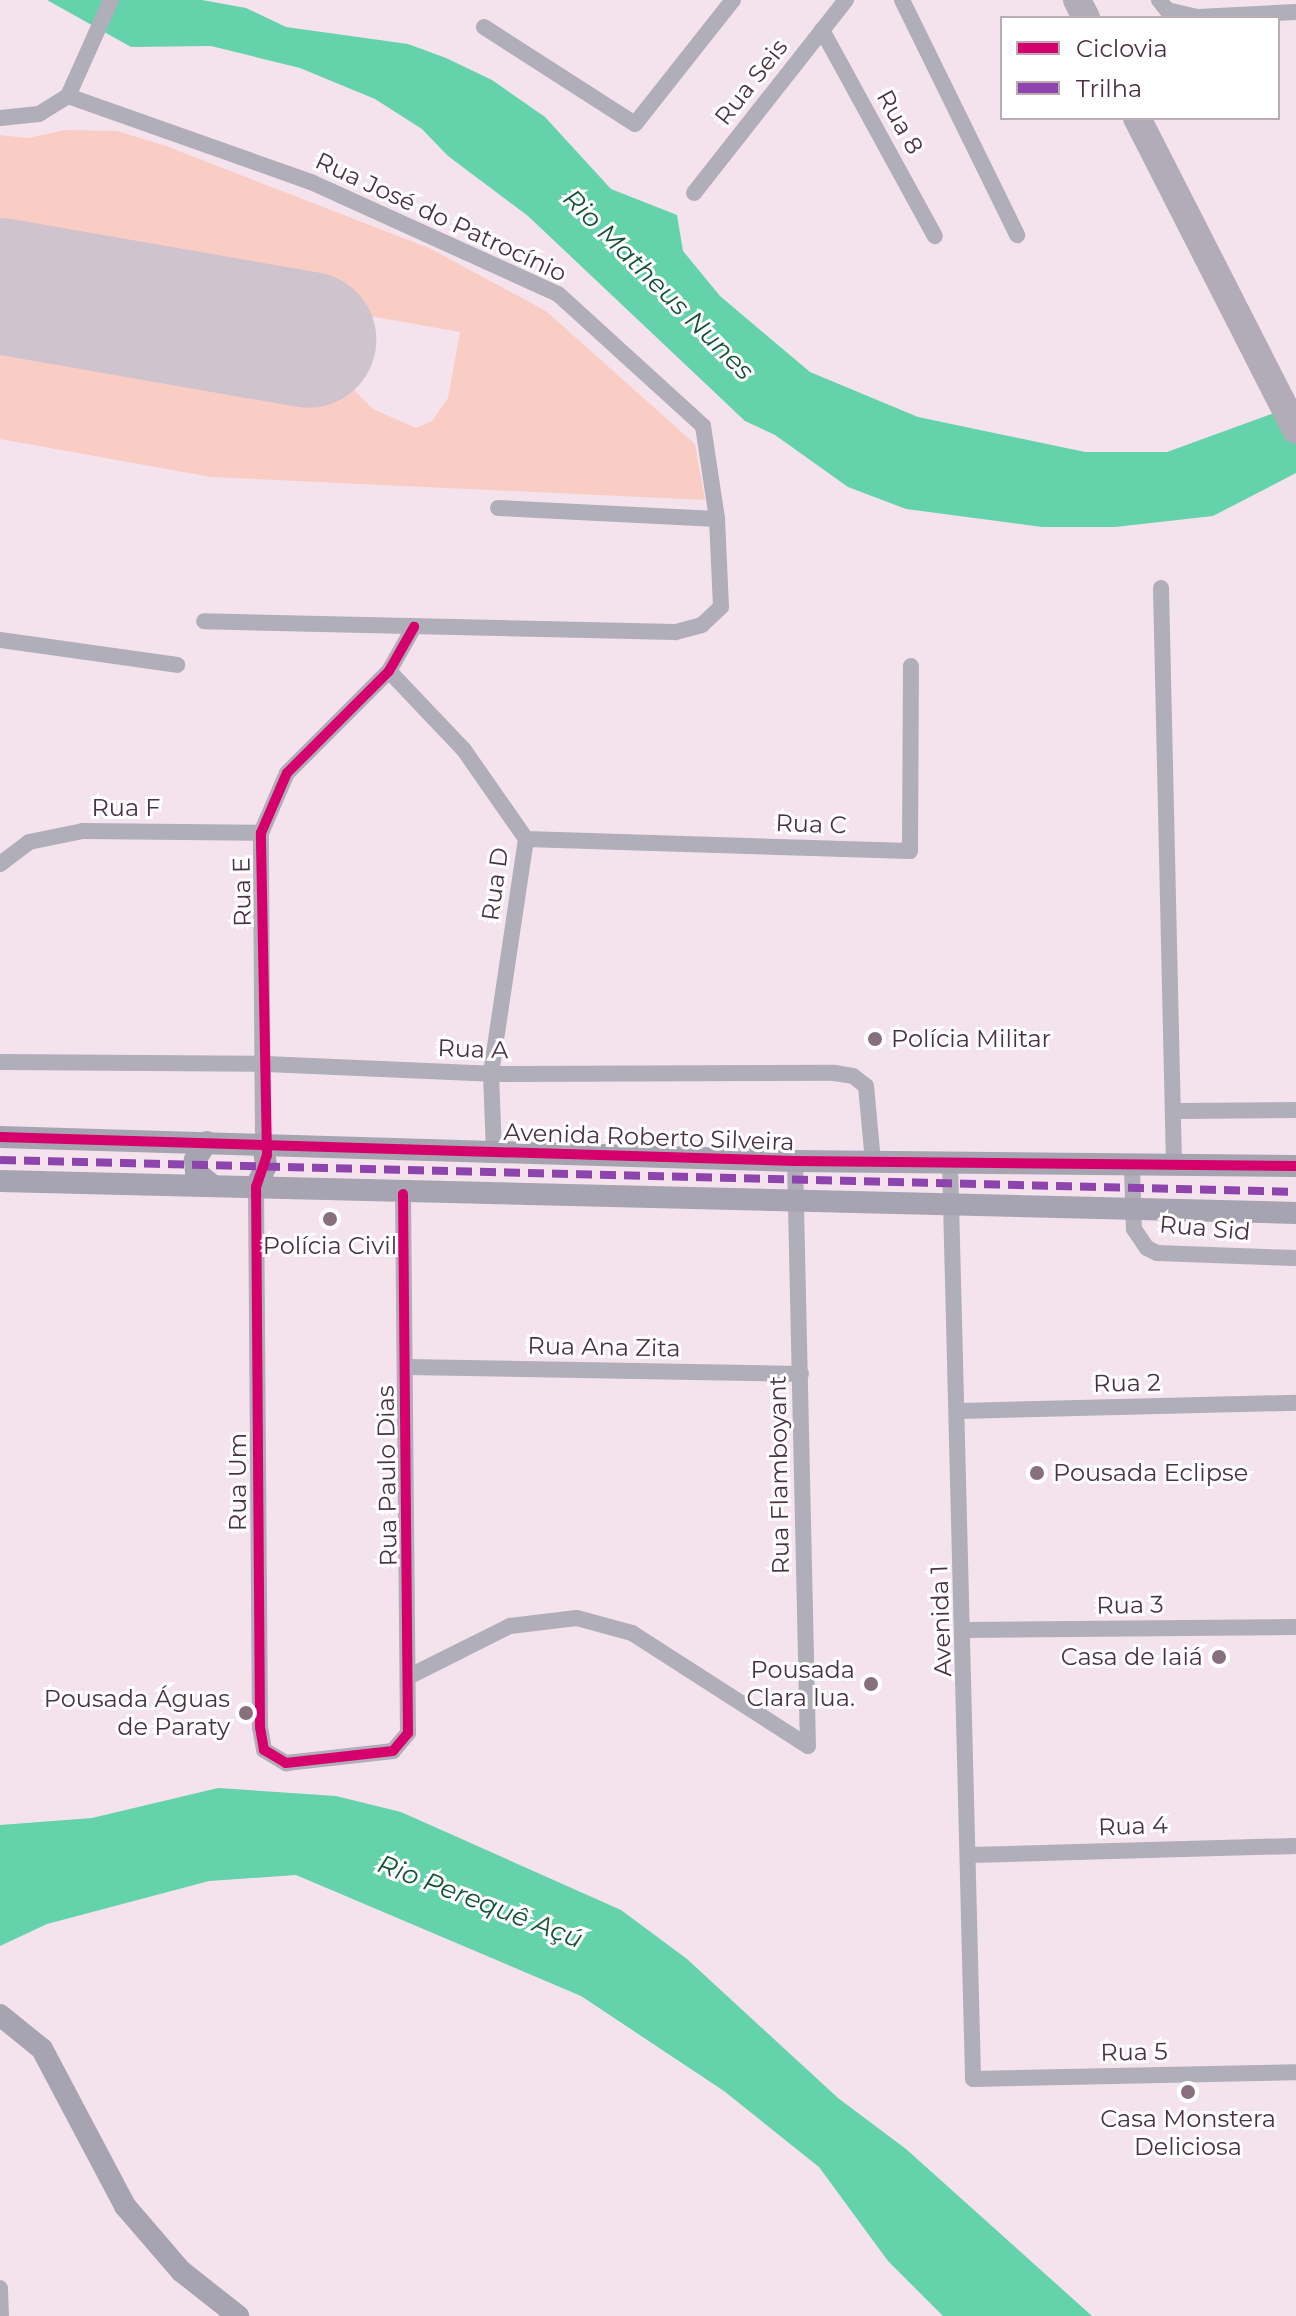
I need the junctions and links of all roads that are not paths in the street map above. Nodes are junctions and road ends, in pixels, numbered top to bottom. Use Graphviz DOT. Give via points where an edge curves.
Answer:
graph roads {
  1 [pos="111,0"];
  2 [pos="733,0"];
  3 [pos="846,0"];
  4 [pos="902,0"];
  5 [pos="1159,0"];
  6 [pos="1296,12"];
  7 [pos="484,27"];
  8 [pos="822,30"];
  9 [pos="68,96"];
  10 [pos="0,118"];
  11 [pos="1138,120"];
  12 [pos="694,193"];
  13 [pos="1017,235"];
  14 [pos="935,236"];
  15 [pos="1296,430"];
  16 [pos="498,508"];
  17 [pos="717,519"];
  18 [pos="1161,588"];
  19 [pos="204,621"];
  20 [pos="414,627"];
  21 [pos="0,640"];
  22 [pos="177,665"];
  23 [pos="911,666"];
  24 [pos="389,671"];
  25 [pos="261,833"];
  26 [pos="526,839"];
  27 [pos="0,864"];
  28 [pos="0,1062"];
  29 [pos="266,1064"];
  30 [pos="491,1074"];
  31 [pos="1296,1110"];
  32 [pos="1175,1111"];
  33 [pos="0,1137"];
  34 [pos="207,1142"];
  35 [pos="263,1143"];
  36 [pos="494,1152"];
  37 [pos="795,1161"];
  38 [pos="873,1161"];
  39 [pos="950,1162"];
  40 [pos="1296,1166"];
  41 [pos="1132,1167"];
  42 [pos="1174,1167"];
  43 [pos="0,1181"];
  44 [pos="213,1186"];
  45 [pos="256,1187"];
  46 [pos="403,1194"];
  47 [pos="797,1202"];
  48 [pos="952,1205"];
  49 [pos="1133,1209"];
  50 [pos="1296,1213"];
  51 [pos="1296,1258"];
  52 [pos="406,1367"];
  53 [pos="801,1374"];
  54 [pos="1296,1403"];
  55 [pos="959,1411"];
  56 [pos="1296,1627"];
  57 [pos="965,1630"];
  58 [pos="410,1676"];
  59 [pos="393,1751"];
  60 [pos="1296,1846"];
  61 [pos="971,1855"];
  62 [pos="0,2015"];
  63 [pos="1296,2072"];
  64 [pos="973,2079"];
  65 [pos="0,2288"];
  66 [pos="1,2316"];
  67 [pos="238,2316"];
  1 -- 9 [label="street"];
  2 -- 7 [label="street" via="635,124"];
  3 -- 8 [label="street, Rua Seis"];
  4 -- 13 [label="street"];
  5 -- 6 [label="street" via="1167,10 1186,16"];
  8 -- 12 [label="street, Rua Seis"];
  8 -- 14 [label="street, Rua 8"];
  9 -- 10 [label="street" via="39,114"];
  9 -- 17 [label="street, Rua José do Patrocínio" via="311,182 558,294 703,426"];
  11 -- 15 [label="highway"];
  16 -- 17 [label="street"];
  17 -- 20 [label="street, Rua José do Patrocínio" via="721,607 702,625 675,632"];
  18 -- 32 [label="street"];
  19 -- 20 [label="street, Rua José do Patrocínio"];
  20 -- 24 [label="street, Rua E"];
  21 -- 22 [label="street"];
  23 -- 26 [label="street, Rua C" via="910,851"];
  24 -- 25 [label="street, Rua E" via="287,773"];
  24 -- 26 [label="street, Rua D" via="464,750"];
  25 -- 27 [label="street, Rua F" via="83,831 29,842"];
  25 -- 29 [label="street, Rua E"];
  26 -- 30 [label="street, Rua D"];
  28 -- 29 [label="street, Rua A"];
  29 -- 30 [label="street, Rua A"];
  29 -- 35 [label="street, Rua E"];
  30 -- 36 [label="street, Rua D"];
  30 -- 38 [label="street, Rua A" via="853,1076 866,1086"];
  31 -- 32 [label="street"];
  32 -- 42 [label="street"];
  33 -- 34 [label="street, Avenida Roberto Silveira"];
  34 -- 35 [label="street, Avenida Roberto Silveira"];
  34 -- 44 [label="street" via="195,1160 196,1172"];
  35 -- 36 [label="street, Avenida Roberto Silveira"];
  35 -- 45 [label="street" via="266,1166"];
  36 -- 37 [label="street, Avenida Roberto Silveira"];
  37 -- 38 [label="street, Avenida Roberto Silveira"];
  37 -- 47 [label="street, Rua Flamboyant"];
  38 -- 39 [label="street, Avenida Roberto Silveira"];
  39 -- 41 [label="street, Avenida Roberto Silveira"];
  39 -- 48 [label="street, Avenida 1"];
  40 -- 42 [label="street, Avenida Roberto Silveira"];
  41 -- 42 [label="street, Avenida Roberto Silveira"];
  41 -- 49 [label="street, Rua Sid"];
  43 -- 44 [label="street"];
  44 -- 45 [label="street"];
  45 -- 46 [label="street"];
  45 -- 59 [label="street, Rua Um" via="264,1750 286,1763"];
  46 -- 47 [label="street"];
  46 -- 52 [label="street, Rua Paulo Dias"];
  47 -- 48 [label="street"];
  47 -- 53 [label="street, Rua Flamboyant"];
  48 -- 49 [label="street"];
  48 -- 55 [label="street, Avenida 1"];
  49 -- 50 [label="street"];
  49 -- 51 [label="street, Rua Sid" via="1138,1238 1157,1253"];
  52 -- 53 [label="street, Rua Ana Zita"];
  52 -- 58 [label="street, Rua Paulo Dias"];
  53 -- 58 [label="street, Rua Flamboyant" via="808,1746 632,1633 577,1618 510,1626"];
  54 -- 55 [label="street, Rua 2"];
  55 -- 57 [label="street, Avenida 1"];
  56 -- 57 [label="street, Rua 3"];
  57 -- 61 [label="street, Avenida 1"];
  58 -- 59 [label="street, Rua Paulo Dias" via="408,1733"];
  60 -- 61 [label="street, Rua 4"];
  61 -- 64 [label="street, Avenida 1"];
  62 -- 67 [label="street" via="42,2049 125,2206 181,2271"];
  63 -- 64 [label="street, Rua 5"];
  65 -- 66 [label="street"];
}
